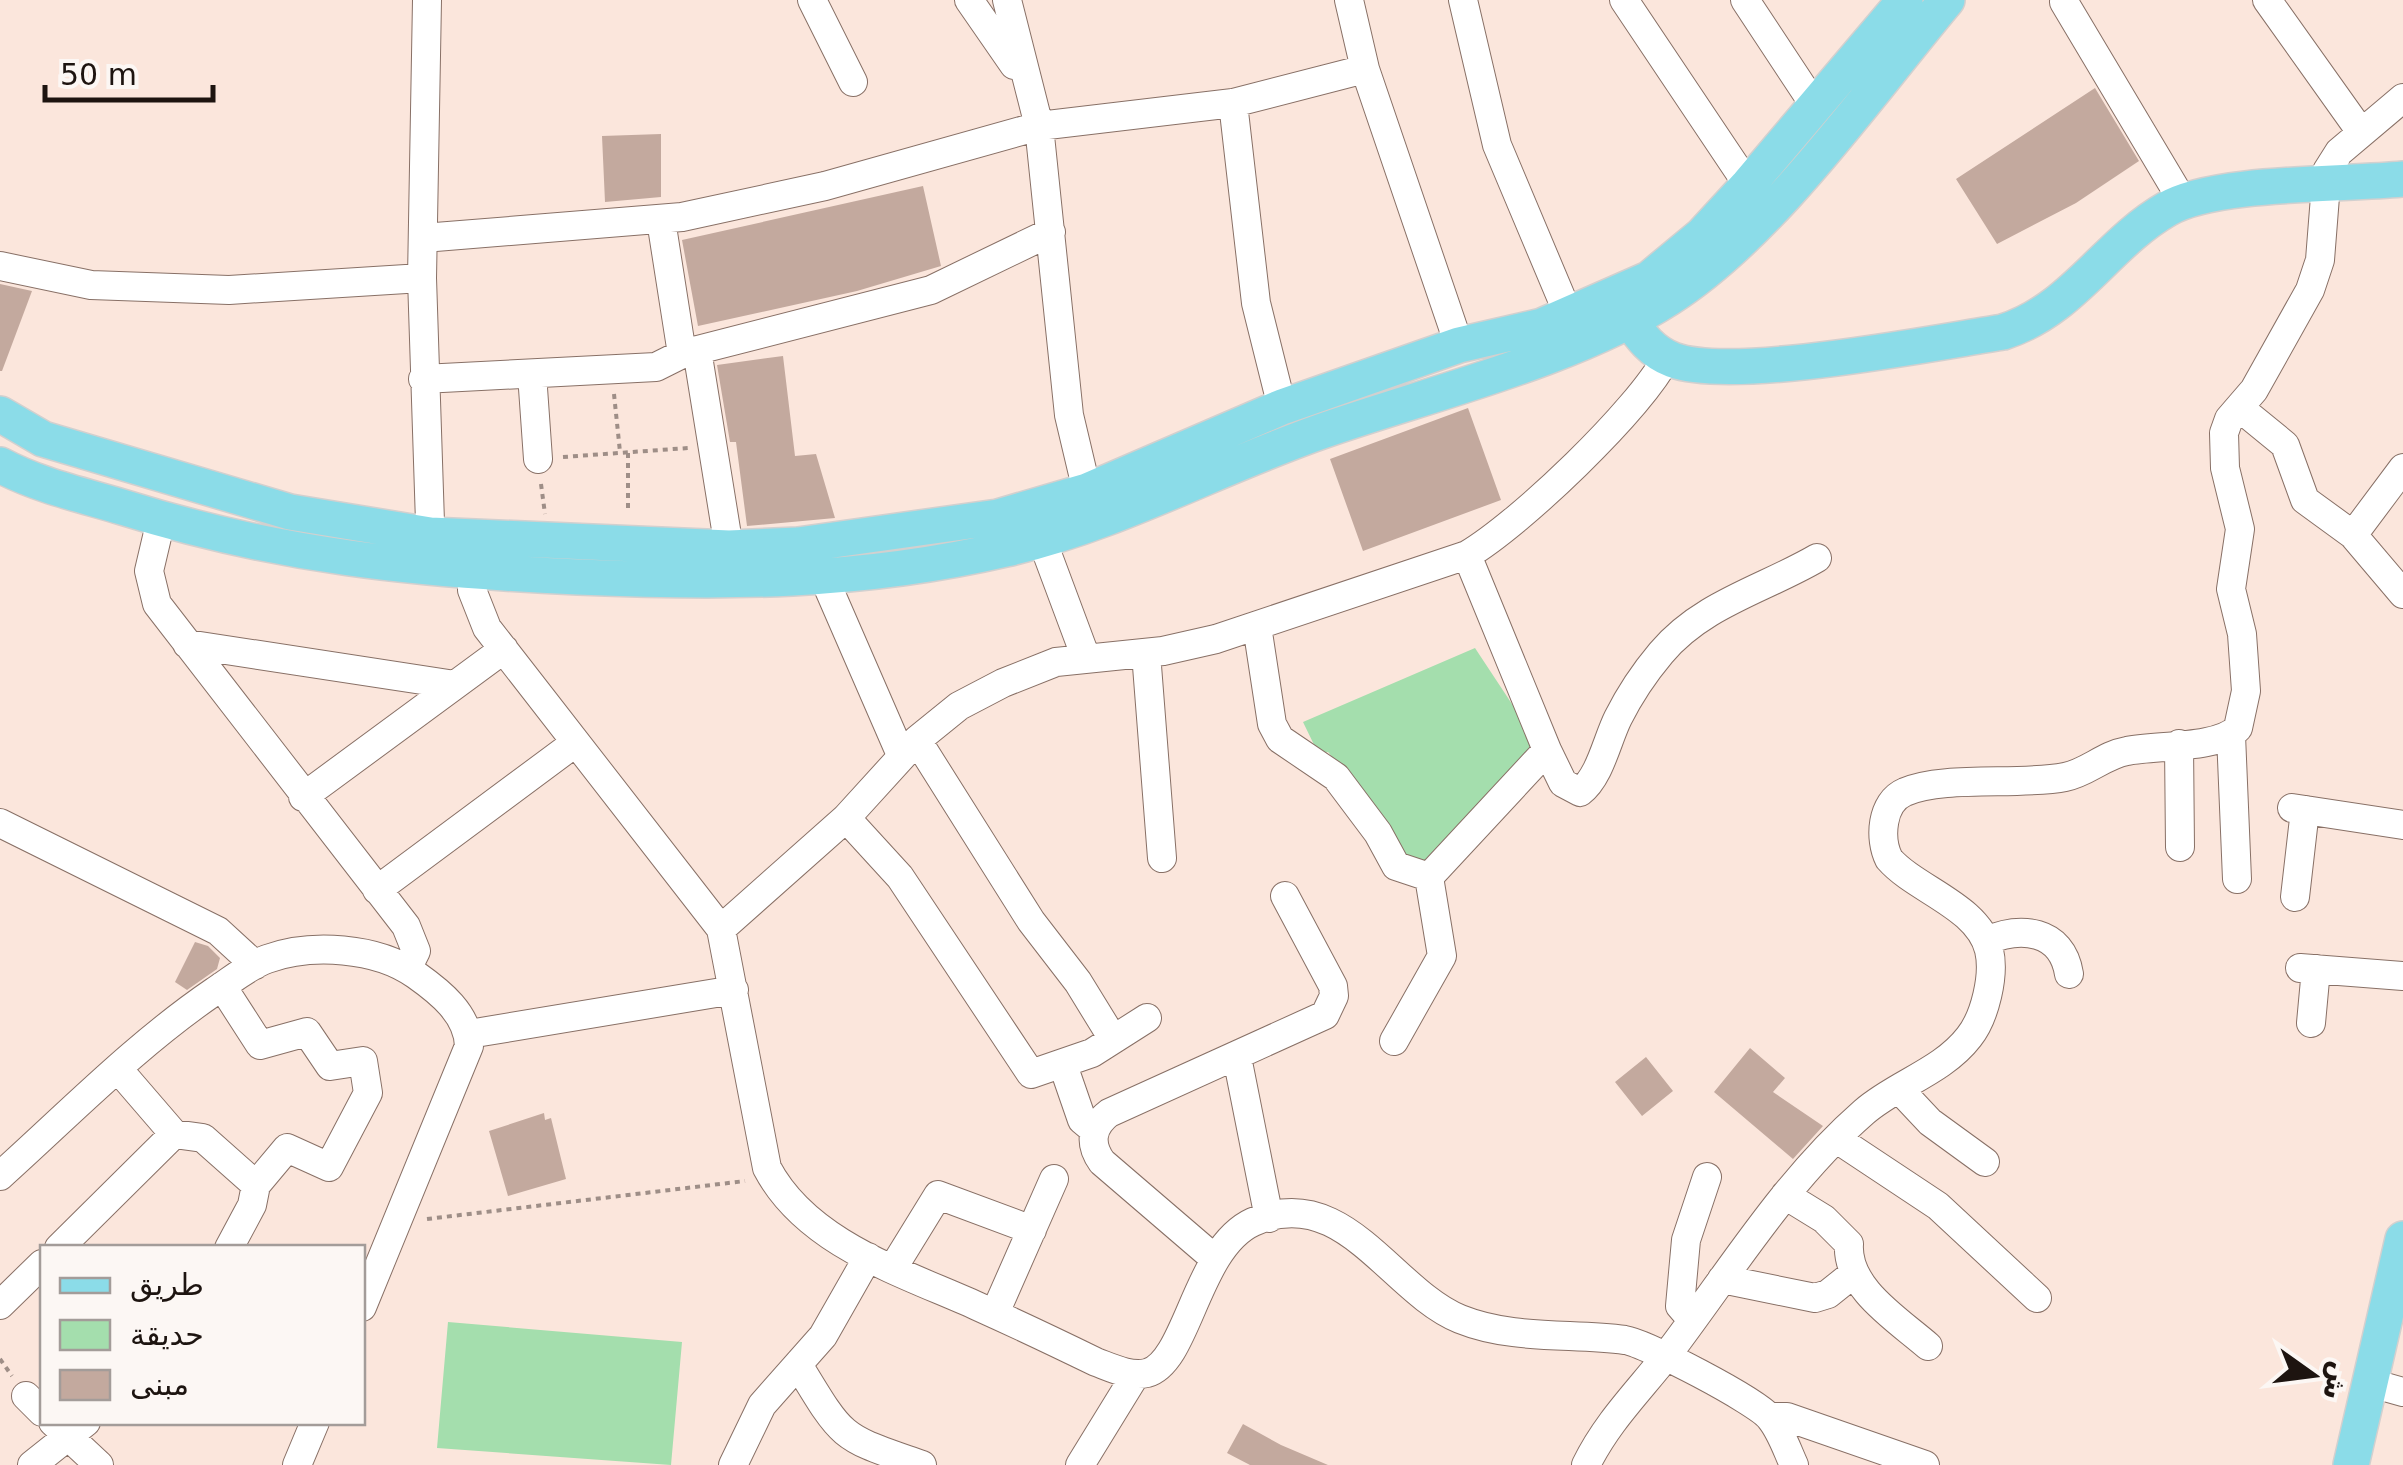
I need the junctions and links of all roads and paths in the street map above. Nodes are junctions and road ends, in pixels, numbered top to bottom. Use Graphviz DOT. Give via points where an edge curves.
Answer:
graph roads {
  1 [pos="428,0"];
  2 [pos="812,0"];
  3 [pos="970,0"];
  4 [pos="1007,0"];
  5 [pos="1349,0"];
  6 [pos="1463,0"];
  7 [pos="1624,0"];
  8 [pos="1744,0"];
  9 [pos="1905,0"];
  10 [pos="1948,0"];
  11 [pos="2267,0"];
  12 [pos="2064,2"];
  13 [pos="1365,68"];
  14 [pos="853,82"];
  15 [pos="1031,98"];
  16 [pos="2403,98"];
  17 [pos="1233,103"];
  18 [pos="1815,106"];
  19 [pos="1038,126"];
  20 [pos="2360,132"];
  21 [pos="2403,180"];
  22 [pos="1748,185"];
  23 [pos="2323,187"];
  24 [pos="2182,200"];
  25 [pos="661,220"];
  26 [pos="1051,232"];
  27 [pos="422,238"];
  28 [pos="0,266"];
  29 [pos="422,278"];
  30 [pos="1570,316"];
  31 [pos="1629,319"];
  32 [pos="1459,345"];
  33 [pos="690,352"];
  34 [pos="1668,357"];
  35 [pos="612,370"];
  36 [pos="532,374"];
  37 [pos="423,378"];
  38 [pos="1282,407"];
  39 [pos="2241,409"];
  40 [pos="0,414"];
  41 [pos="712,446"];
  42 [pos="620,452"];
  43 [pos="628,452"];
  44 [pos="538,459"];
  45 [pos="0,465"];
  46 [pos="2403,468"];
  47 [pos="1087,491"];
  48 [pos="161,520"];
  49 [pos="430,534"];
  50 [pos="2353,535"];
  51 [pos="472,537"];
  52 [pos="548,538"];
  53 [pos="1042,540"];
  54 [pos="628,543"];
  55 [pos="729,548"];
  56 [pos="1467,554"];
  57 [pos="1817,558"];
  58 [pos="432,570"];
  59 [pos="470,572"];
  60 [pos="824,578"];
  61 [pos="2403,594"];
  62 [pos="1258,626"];
  63 [pos="188,644"];
  64 [pos="504,649"];
  65 [pos="1146,652"];
  66 [pos="1086,658"];
  67 [pos="455,685"];
  68 [pos="2231,735"];
  69 [pos="575,743"];
  70 [pos="2179,744"];
  71 [pos="909,747"];
  72 [pos="1547,750"];
  73 [pos="303,797"];
  74 [pos="846,818"];
  75 [pos="0,823"];
  76 [pos="2403,825"];
  77 [pos="2180,847"];
  78 [pos="1162,858"];
  79 [pos="1429,877"];
  80 [pos="2237,879"];
  81 [pos="377,890"];
  82 [pos="1284,896"];
  83 [pos="2295,898"];
  84 [pos="721,929"];
  85 [pos="1986,941"];
  86 [pos="255,964"];
  87 [pos="407,969"];
  88 [pos="2070,974"];
  89 [pos="2403,976"];
  90 [pos="222,986"];
  91 [pos="734,990"];
  92 [pos="1146,1018"];
  93 [pos="2311,1023"];
  94 [pos="468,1034"];
  95 [pos="1113,1039"];
  96 [pos="1394,1041"];
  97 [pos="1237,1057"];
  98 [pos="1063,1064"];
  99 [pos="118,1069"];
  100 [pos="1899,1089"];
  101 [pos="1094,1130"];
  102 [pos="174,1134"];
  103 [pos="1837,1139"];
  104 [pos="1985,1162"];
  105 [pos="0,1176"];
  106 [pos="1707,1177"];
  107 [pos="772,1178"];
  108 [pos="1054,1180"];
  109 [pos="256,1185"];
  110 [pos="1785,1194"];
  111 [pos="1269,1218"];
  112 [pos="398,1223"];
  113 [pos="1032,1230"];
  114 [pos="2403,1239"];
  115 [pos="63,1245"];
  116 [pos="231,1245"];
  117 [pos="1215,1259"];
  118 [pos="881,1262"];
  119 [pos="40,1266"];
  120 [pos="1853,1274"];
  121 [pos="1722,1279"];
  122 [pos="2037,1298"];
  123 [pos="365,1301"];
  124 [pos="0,1305"];
  125 [pos="994,1313"];
  126 [pos="1692,1320"];
  127 [pos="1928,1346"];
  128 [pos="1664,1358"];
  129 [pos="799,1366"];
  130 [pos="1136,1374"];
  131 [pos="2387,1388"];
  132 [pos="1770,1417"];
  133 [pos="314,1425"];
  134 [pos="69,1428"];
  135 [pos="866,1456"];
  136 [pos="32,1465"];
  137 [pos="98,1465"];
  138 [pos="297,1465"];
  139 [pos="733,1465"];
  140 [pos="922,1465"];
  141 [pos="1080,1465"];
  142 [pos="1586,1465"];
  143 [pos="1794,1465"];
  144 [pos="1925,1465"];
  145 [pos="2351,1465"];
  1 -- 27 [label="street"];
  2 -- 14 [label="street"];
  3 -- 15 [label="street"];
  4 -- 15 [label="street"];
  5 -- 13 [label="street"];
  6 -- 30 [label="street" via="1497,145"];
  7 -- 22 [label="street"];
  8 -- 18 [label="street"];
  9 -- 18 [label="main road"];
  10 -- 31 [label="main road" via="1774,205 1692,282"];
  11 -- 20 [label="street"];
  12 -- 24 [label="street"];
  13 -- 17 [label="street"];
  13 -- 32 [label="street"];
  15 -- 19 [label="street"];
  16 -- 20 [label="street"];
  17 -- 19 [label="street"];
  17 -- 38 [label="street" via="1256,303"];
  18 -- 22 [label="main road"];
  19 -- 25 [label="street" via="825,186"];
  19 -- 26 [label="street"];
  20 -- 23 [label="street" via="2339,152"];
  21 -- 23 [label="main road"];
  22 -- 30 [label="main road" via="1649,279"];
  23 -- 24 [label="main road"];
  23 -- 39 [label="street" via="2316,275"];
  24 -- 34 [label="main road" via="2144,224 2062,302 2026,325 1794,361 1703,364"];
  25 -- 27 [label="street"];
  25 -- 33 [label="street"];
  26 -- 33 [label="street" via="931,290"];
  26 -- 47 [label="street" via="1069,415"];
  27 -- 29 [label="street"];
  28 -- 29 [label="street" via="91,285 229,290"];
  29 -- 37 [label="street"];
  30 -- 32 [label="main road"];
  31 -- 34 [label="main road" via="1645,342"];
  31 -- 53 [label="main road"];
  32 -- 38 [label="main road"];
  33 -- 35 [label="street" via="656,367"];
  33 -- 41 [label="street"];
  34 -- 56 [label="street" via="1638,399 1542,494"];
  35 -- 36 [label="street"];
  35 -- 42 [label="path"];
  36 -- 37 [label="street"];
  36 -- 44 [label="street"];
  37 -- 49 [label="street"];
  38 -- 47 [label="main road"];
  39 -- 50 [label="street" via="2286,445 2305,500"];
  39 -- 68 [label="street" via="2229,419 2223,449 2240,530 2231,589 2246,690 2243,716"];
  40 -- 49 [label="main road" via="43,439 239,498 340,523"];
  41 -- 43 [label="path"];
  41 -- 55 [label="street"];
  42 -- 43 [label="path"];
  42 -- 44 [label="path"];
  43 -- 54 [label="path"];
  44 -- 52 [label="path"];
  45 -- 48 [label="main road"];
  46 -- 50 [label="street"];
  47 -- 55 [label="main road" via="948,526"];
  48 -- 58 [label="main road" via="326,558"];
  48 -- 63 [label="street" via="151,553 151,587"];
  49 -- 51 [label="main road"];
  49 -- 58 [label="street"];
  50 -- 61 [label="street"];
  51 -- 52 [label="main road"];
  51 -- 59 [label="street"];
  52 -- 54 [label="main road"];
  53 -- 60 [label="main road"];
  53 -- 66 [label="street"];
  54 -- 55 [label="main road"];
  56 -- 62 [label="street"];
  56 -- 72 [label="street"];
  57 -- 72 [label="street" via="1725,602 1674,639 1625,706 1580,792 1562,783"];
  58 -- 59 [label="main road"];
  59 -- 60 [label="main road" via="729,583"];
  59 -- 64 [label="street" via="479,610"];
  60 -- 71 [label="street"];
  62 -- 65 [label="street"];
  62 -- 79 [label="street" via="1272,724 1280,738 1336,777 1396,866"];
  63 -- 67 [label="street"];
  63 -- 73 [label="street"];
  64 -- 67 [label="street"];
  64 -- 69 [label="street"];
  65 -- 66 [label="street"];
  65 -- 78 [label="street"];
  66 -- 71 [label="street" via="1003,683 959,706"];
  67 -- 73 [label="street"];
  68 -- 70 [label="street"];
  68 -- 80 [label="street"];
  69 -- 81 [label="street"];
  69 -- 84 [label="street"];
  70 -- 77 [label="street"];
  70 -- 85 [label="street" via="2126,751 2064,778 1931,787 1895,799 1885,822 1889,859"];
  71 -- 74 [label="street"];
  71 -- 95 [label="street"];
  72 -- 79 [label="street"];
  73 -- 81 [label="street"];
  74 -- 84 [label="street"];
  74 -- 98 [label="street" via="900,877 1031,1074"];
  75 -- 86 [label="street" via="218,931"];
  76 -- 83 [label="street" via="2299,809"];
  79 -- 96 [label="street" via="1442,956"];
  81 -- 87 [label="street" via="413,940 416,951"];
  82 -- 97 [label="street" via="1333,986 1331,1006 1316,1020"];
  84 -- 91 [label="street"];
  85 -- 88 [label="street" via="2018,930 2040,936 2063,953"];
  85 -- 100 [label="street" via="1991,964 1974,1030 1940,1064"];
  86 -- 87 [label="street" via="323,950"];
  86 -- 90 [label="street"];
  87 -- 94 [label="street" via="456,1010"];
  89 -- 93 [label="street" via="2308,968"];
  90 -- 99 [label="street" via="172,1019"];
  90 -- 109 [label="street" via="260,1045 307,1032 330,1066 362,1061 368,1093 329,1167 287,1148"];
  91 -- 94 [label="street"];
  91 -- 107 [label="street"];
  92 -- 95 [label="street"];
  94 -- 112 [label="street" via="460,1078"];
  95 -- 98 [label="street"];
  97 -- 101 [label="street" via="1109,1113"];
  97 -- 111 [label="street"];
  98 -- 101 [label="street" via="1082,1120"];
  99 -- 102 [label="street"];
  99 -- 105 [label="street"];
  100 -- 103 [label="street"];
  100 -- 104 [label="street" via="1930,1122"];
  101 -- 117 [label="street" via="1102,1162"];
  102 -- 109 [label="street" via="203,1138"];
  102 -- 115 [label="street"];
  103 -- 110 [label="street"];
  103 -- 122 [label="street" via="1938,1206"];
  106 -- 126 [label="street" via="1682,1265 1680,1306"];
  107 -- 112 [label="path"];
  107 -- 118 [label="street" via="824,1230"];
  108 -- 113 [label="street"];
  109 -- 116 [label="street"];
  110 -- 120 [label="street" via="1835,1228 1848,1244"];
  110 -- 121 [label="street"];
  111 -- 117 [label="street" via="1235,1234"];
  111 -- 128 [label="street" via="1292,1214 1338,1226 1461,1319 1508,1332 1640,1342"];
  112 -- 123 [label="street"];
  113 -- 118 [label="street" via="938,1195"];
  113 -- 125 [label="street"];
  114 -- 131 [label="main road"];
  117 -- 130 [label="street" via="1165,1362"];
  118 -- 125 [label="street"];
  118 -- 129 [label="street"];
  119 -- 124 [label="street"];
  120 -- 121 [label="street" via="1816,1298"];
  120 -- 127 [label="street"];
  121 -- 126 [label="street"];
  125 -- 130 [label="street"];
  126 -- 128 [label="street"];
  128 -- 132 [label="street"];
  128 -- 142 [label="street" via="1608,1424"];
  129 -- 135 [label="street" via="836,1428"];
  129 -- 139 [label="street" via="762,1405"];
  130 -- 141 [label="street"];
  131 -- 145 [label="main road"];
  132 -- 143 [label="street"];
  132 -- 144 [label="street" via="1788,1417"];
  133 -- 138 [label="street"];
  134 -- 136 [label="street"];
  134 -- 137 [label="street"];
  135 -- 140 [label="street"];
}
